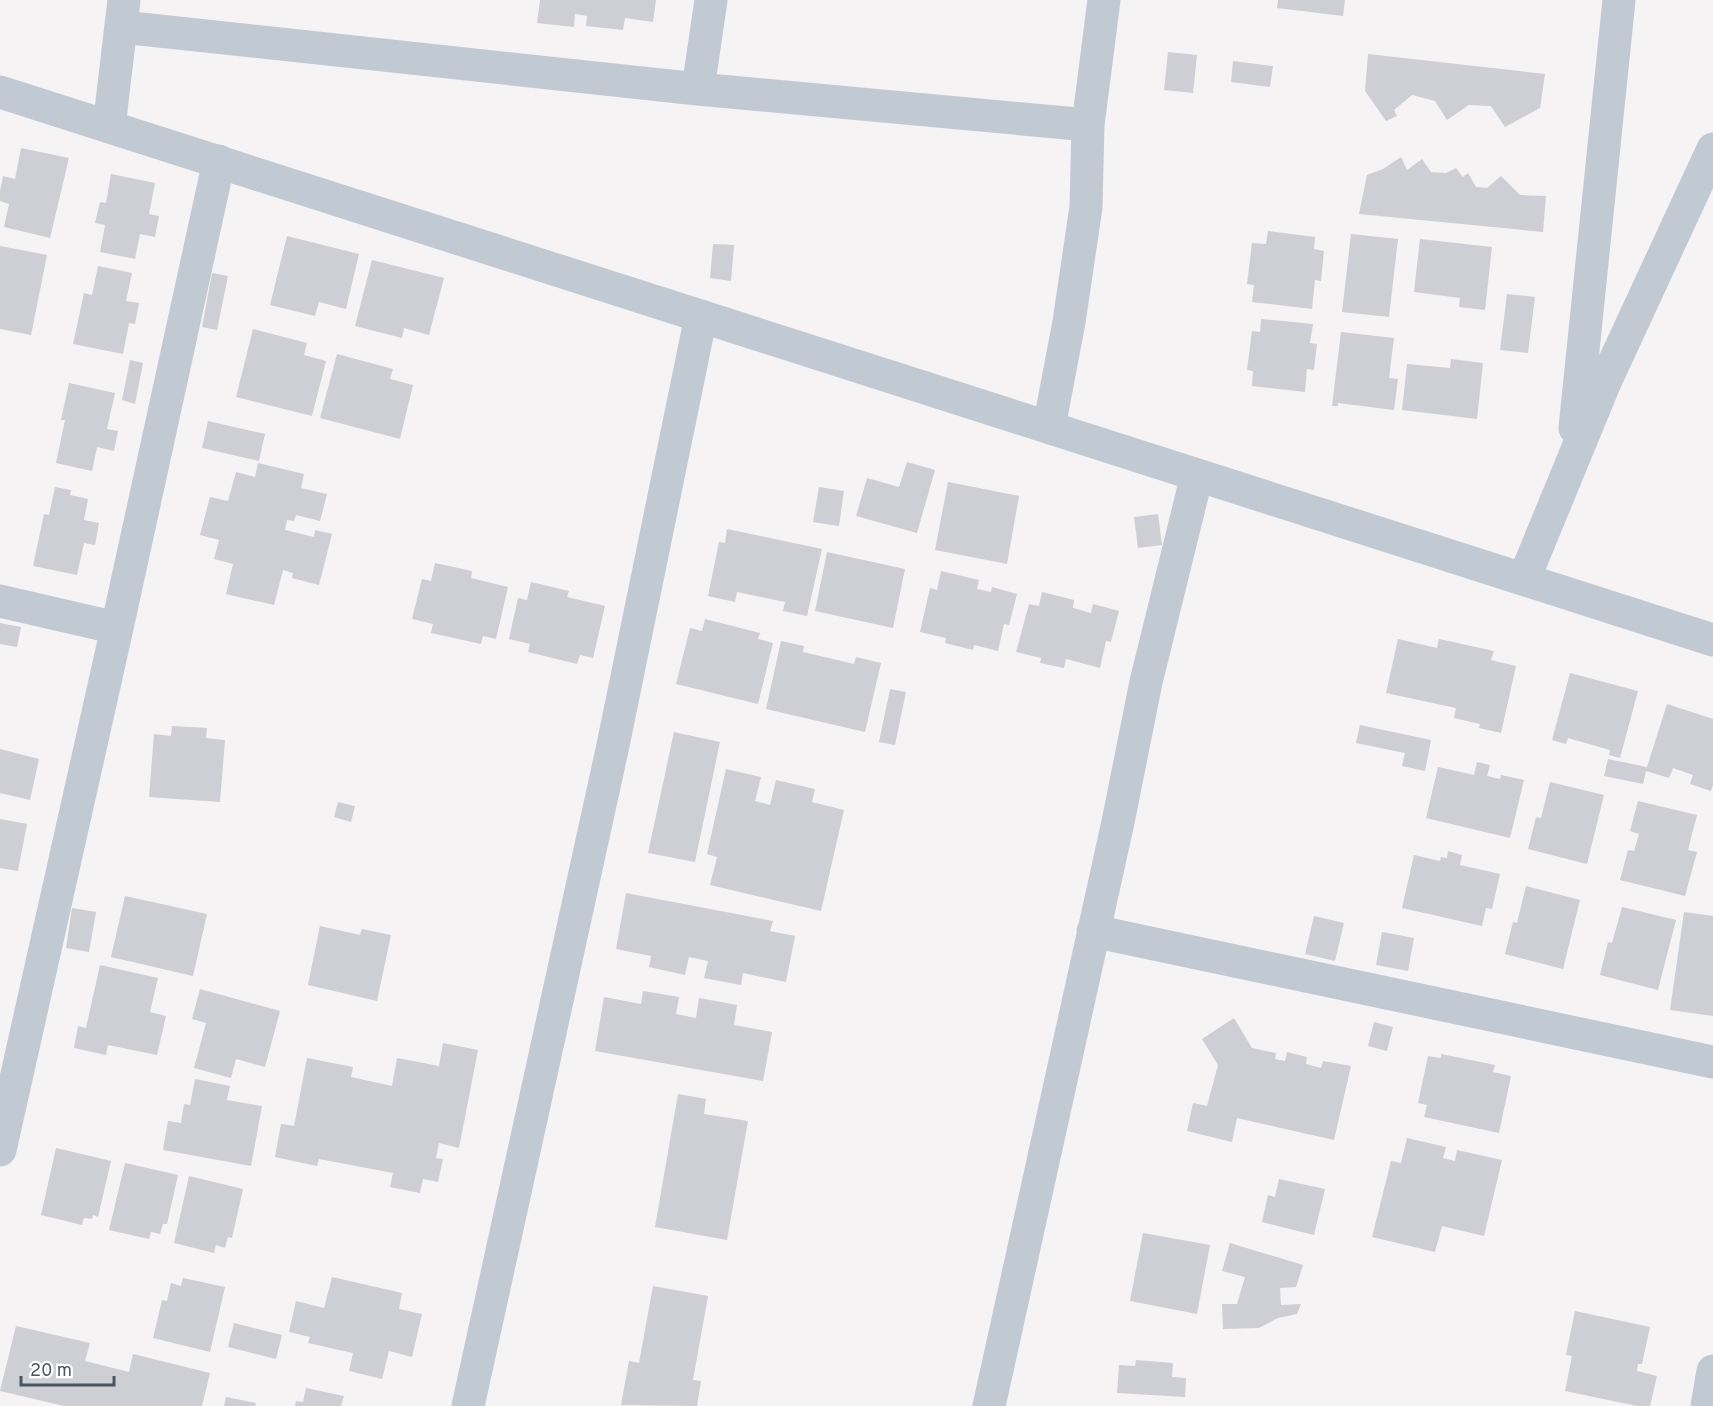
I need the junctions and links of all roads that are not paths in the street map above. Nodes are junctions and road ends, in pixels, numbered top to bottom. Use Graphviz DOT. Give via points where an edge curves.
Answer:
graph roads {
  1 [pos="711,0"];
  2 [pos="1104,0"];
  3 [pos="1619,0"];
  4 [pos="123,14"];
  5 [pos="698,89"];
  6 [pos="0,92"];
  7 [pos="1088,125"];
  8 [pos="108,127"];
  9 [pos="1713,149"];
  10 [pos="219,161"];
  11 [pos="701,316"];
  12 [pos="1049,427"];
  13 [pos="1571,466"];
  14 [pos="1197,475"];
  15 [pos="1524,579"];
  16 [pos="0,601"];
  17 [pos="117,628"];
  18 [pos="1713,640"];
  19 [pos="1093,931"];
  20 [pos="1713,1062"];
  21 [pos="0,1150"];
  22 [pos="1713,1371"];
  23 [pos="468,1406"];
  24 [pos="989,1406"];
  25 [pos="1707,1406"];
  1 -- 5 [label="street"];
  2 -- 7 [label="street"];
  3 -- 13 [label="street"];
  4 -- 5 [label="street"];
  4 -- 8 [label="street"];
  5 -- 7 [label="street"];
  6 -- 8 [label="street"];
  7 -- 12 [label="street" via="1086,207"];
  8 -- 10 [label="street"];
  9 -- 13 [label="street" via="1605,382"];
  10 -- 11 [label="street"];
  10 -- 17 [label="street"];
  11 -- 12 [label="street"];
  11 -- 23 [label="street" via="614,738"];
  12 -- 14 [label="street"];
  13 -- 15 [label="street"];
  14 -- 15 [label="street"];
  14 -- 19 [label="street" via="1146,682"];
  15 -- 18 [label="street"];
  16 -- 17 [label="street"];
  17 -- 21 [label="street"];
  19 -- 20 [label="street"];
  19 -- 24 [label="street"];
  22 -- 25 [label="street"];
}
